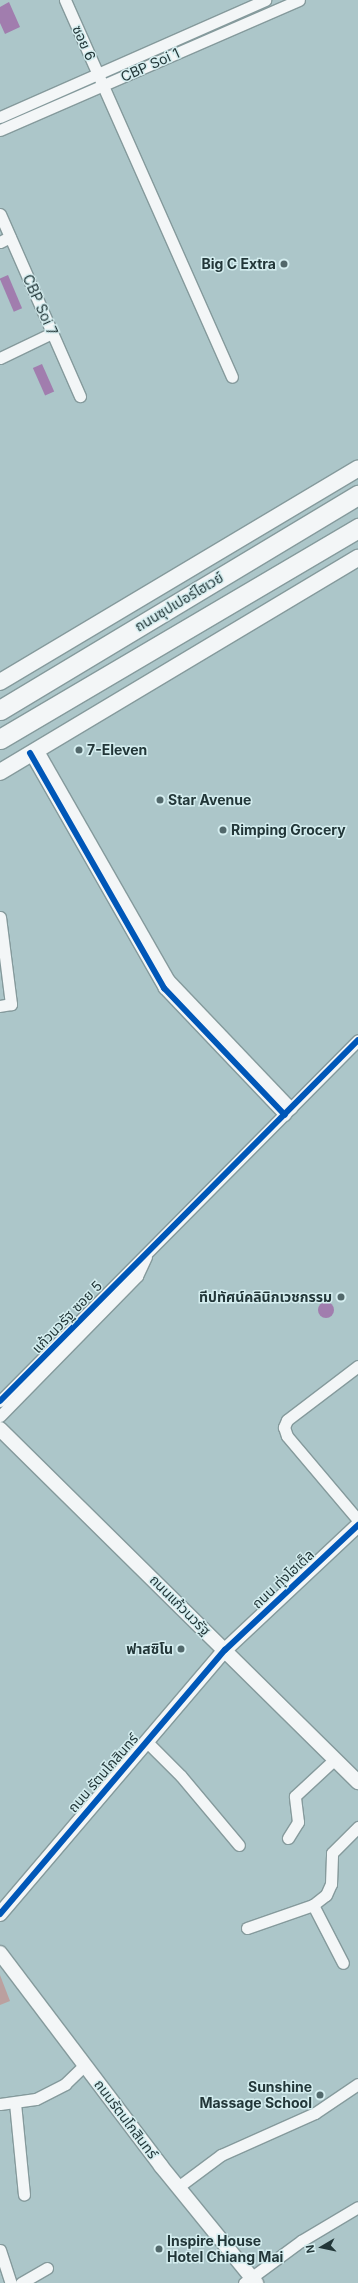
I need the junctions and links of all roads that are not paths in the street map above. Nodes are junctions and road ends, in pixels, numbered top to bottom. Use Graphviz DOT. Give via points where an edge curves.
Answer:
graph roads {
  1 [pos="65,0"];
  2 [pos="265,0"];
  3 [pos="299,0"];
  4 [pos="245,4"];
  5 [pos="252,20"];
  6 [pos="99,74"];
  7 [pos="104,85"];
  8 [pos="0,117"];
  9 [pos="0,130"];
  10 [pos="0,214"];
  11 [pos="5,239"];
  12 [pos="52,333"];
  13 [pos="0,358"];
  14 [pos="232,377"];
  15 [pos="80,396"];
  16 [pos="358,470"];
  17 [pos="358,480"];
  18 [pos="358,495"];
  19 [pos="322,516"];
  20 [pos="358,528"];
  21 [pos="358,558"];
  22 [pos="0,682"];
  23 [pos="0,710"];
  24 [pos="0,739"];
  25 [pos="34,751"];
  26 [pos="0,772"];
  27 [pos="0,917"];
  28 [pos="0,1006"];
  29 [pos="358,1040"];
  30 [pos="288,1111"];
  31 [pos="134,1272"];
  32 [pos="358,1366"];
  33 [pos="0,1401"];
  34 [pos="0,1416"];
  35 [pos="0,1429"];
  36 [pos="358,1520"];
  37 [pos="358,1525"];
  38 [pos="225,1650"];
  39 [pos="146,1741"];
  40 [pos="335,1759"];
  41 [pos="358,1782"];
  42 [pos="358,1828"];
  43 [pos="288,1838"];
  44 [pos="239,1845"];
  45 [pos="313,1905"];
  46 [pos="0,1914"];
  47 [pos="247,1928"];
  48 [pos="0,1953"];
  49 [pos="343,1963"];
  50 [pos="85,2065"];
  51 [pos="358,2084"];
  52 [pos="15,2103"];
  53 [pos="0,2104"];
  54 [pos="178,2187"];
  55 [pos="24,2195"];
  56 [pos="358,2207"];
  57 [pos="0,2250"];
  58 [pos="47,2268"];
  59 [pos="250,2281"];
  60 [pos="11,2283"];
  61 [pos="22,2283"];
  1 -- 6 [label="street, ซอย 6"];
  2 -- 4 [label="street, CBP Soi 1"];
  3 -- 5 [label="street, CBP Soi 1"];
  4 -- 5 [label="street"];
  4 -- 6 [label="street, CBP Soi 1"];
  5 -- 7 [label="street, CBP Soi 1"];
  6 -- 7 [label="street, ซอย 6"];
  6 -- 8 [label="street, CBP Soi 1"];
  7 -- 9 [label="street, CBP Soi 1"];
  7 -- 14 [label="street, ซอย 6"];
  10 -- 11 [label="street, CBP Soi 7"];
  11 -- 12 [label="street, CBP Soi 7"];
  12 -- 13 [label="street"];
  12 -- 15 [label="street, CBP Soi 7"];
  16 -- 22 [label="main road"];
  17 -- 19 [label="highway"];
  18 -- 19 [label="highway, ถนนซุปเปอร์ไฮเวย์"];
  19 -- 23 [label="highway, ถนนซุปเปอร์ไฮเวย์"];
  20 -- 24 [label="highway, ถนนซุปเปอร์ไฮเวย์"];
  21 -- 25 [label="main road"];
  25 -- 26 [label="main road"];
  25 -- 30 [label="street" via="164,988 185,1004"];
  27 -- 28 [label="street" via="11,1004"];
  29 -- 30 [label="street, แก้วนวรัฐ ซอย 5"];
  30 -- 31 [label="street, แก้วนวรัฐ ซอย 5" via="150,1249"];
  31 -- 33 [label="street, แก้วนวรัฐ ซอย 5"];
  31 -- 34 [label="street, แก้วนวรัฐ ซอย 5"];
  32 -- 36 [label="street" via="287,1420 284,1427 287,1436"];
  35 -- 38 [label="street, ถนนแก้วนวรัฐ"];
  37 -- 38 [label="street, ถนน ทุ่งโฮเต็ล"];
  38 -- 39 [label="street, ถนน รัตนโกสินทร์"];
  38 -- 40 [label="street, ถนนแก้วนวรัฐ"];
  39 -- 44 [label="street" via="181,1776"];
  39 -- 46 [label="street, ถนน รัตนโกสินทร์"];
  40 -- 41 [label="street, ถนนแก้วนวรัฐ"];
  40 -- 43 [label="street" via="295,1796 298,1822"];
  42 -- 45 [label="street" via="332,1853 329,1891"];
  45 -- 47 [label="street"];
  45 -- 49 [label="street"];
  48 -- 50 [label="street, ถนนรัตนโกสินทร์"];
  50 -- 52 [label="street" via="65,2084 36,2099"];
  50 -- 54 [label="street, ถนนรัตนโกสินทร์"];
  51 -- 54 [label="street" via="315,2113 220,2155"];
  52 -- 53 [label="street"];
  52 -- 55 [label="street"];
  54 -- 59 [label="street, ถนนรัตนโกสินทร์"];
  56 -- 59 [label="street" via="301,2241"];
  57 -- 60 [label="street"];
  58 -- 61 [label="street"];
}
